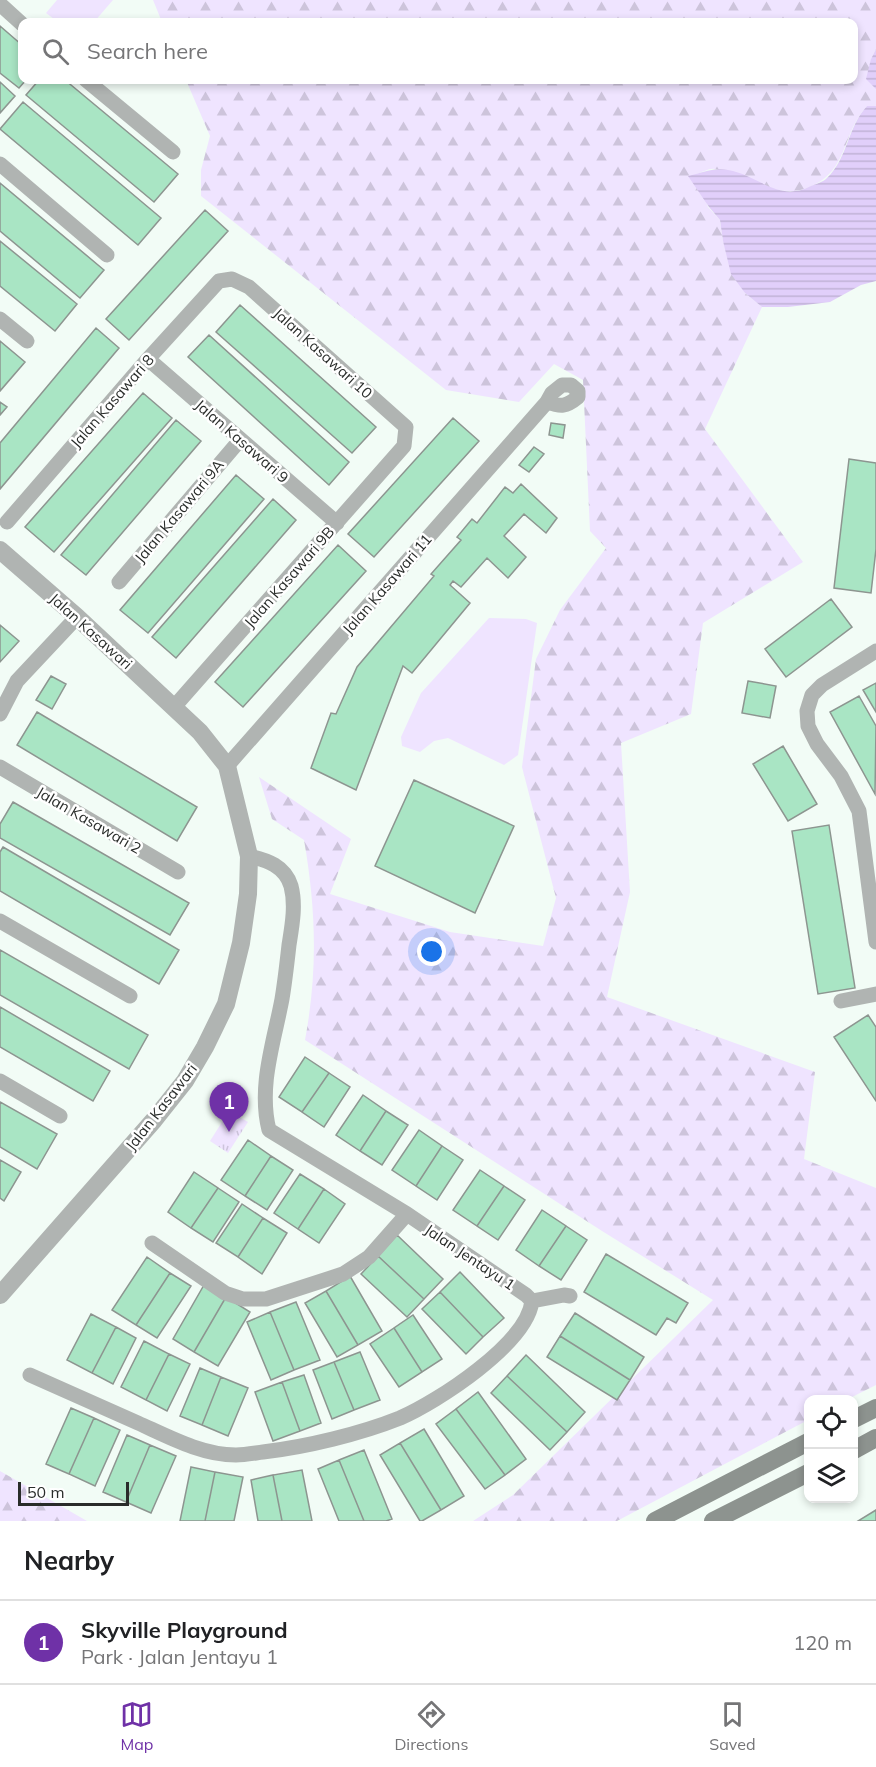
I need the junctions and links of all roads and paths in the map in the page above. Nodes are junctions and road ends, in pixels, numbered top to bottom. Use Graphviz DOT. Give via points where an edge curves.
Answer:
graph roads {
  1 [pos="3,4"];
  2 [pos="18,20"];
  3 [pos="91,84"];
  4 [pos="173,152"];
  5 [pos="0,164"];
  6 [pos="107,255"];
  7 [pos="219,281"];
  8 [pos="0,319"];
  9 [pos="27,340"];
  10 [pos="148,359"];
  11 [pos="547,402"];
  12 [pos="240,440"];
  13 [pos="404,446"];
  14 [pos="7,522"];
  15 [pos="337,523"];
  16 [pos="0,550"];
  17 [pos="119,582"];
  18 [pos="77,617"];
  19 [pos="876,651"];
  20 [pos="174,707"];
  21 [pos="0,714"];
  22 [pos="227,766"];
  23 [pos="0,767"];
  24 [pos="249,856"];
  25 [pos="178,872"];
  26 [pos="0,921"];
  27 [pos="876,942"];
  28 [pos="876,994"];
  29 [pos="129,996"];
  30 [pos="841,1001"];
  31 [pos="0,1081"];
  32 [pos="60,1116"];
  33 [pos="407,1214"];
  34 [pos="152,1243"];
  35 [pos="0,1295"];
  36 [pos="570,1296"];
  37 [pos="532,1301"];
  38 [pos="30,1375"];
  39 [pos="876,1408"];
  40 [pos="858,1417"];
  41 [pos="876,1438"];
  42 [pos="804,1444"];
  43 [pos="856,1449"];
  44 [pos="804,1475"];
  45 [pos="655,1521"];
  46 [pos="713,1521"];
  1 -- 2 [label="street"];
  3 -- 4 [label="street"];
  5 -- 6 [label="street"];
  7 -- 10 [label="street, Jalan Kasawari 8"];
  7 -- 13 [label="street, Jalan Kasawari 10" via="232,279 249,288 406,427"];
  8 -- 9 [label="street"];
  10 -- 12 [label="street, Jalan Kasawari 9"];
  10 -- 14 [label="street, Jalan Kasawari 8"];
  11 -- 22 [label="street, Jalan Kasawari 11"];
  12 -- 15 [label="street, Jalan Kasawari 9"];
  12 -- 17 [label="street, Jalan Kasawari 9A"];
  13 -- 15 [label="street, Jalan Kasawari 9B"];
  15 -- 20 [label="street, Jalan Kasawari 9B"];
  16 -- 18 [label="street, Jalan Kasawari"];
  18 -- 20 [label="street, Jalan Kasawari"];
  18 -- 21 [label="street" via="17,681"];
  19 -- 27 [label="street" via="822,686 812,695 807,711 808,726 817,744 841,776 859,811"];
  20 -- 22 [label="street, Jalan Kasawari"];
  22 -- 24 [label="street, Jalan Kasawari"];
  23 -- 25 [label="street, Jalan Kasawari 2"];
  24 -- 33 [label="street, Jalan Jentayu 1" via="269,860 285,874 291,886 293,919 265,1082 269,1130"];
  24 -- 35 [label="street, Jalan Kasawari" via="241,943 226,1004 206,1047 154,1120"];
  26 -- 29 [label="street"];
  28 -- 30 [label="street"];
  31 -- 32 [label="street"];
  33 -- 34 [label="street" via="369,1257 343,1274 266,1299 243,1299 225,1293"];
  33 -- 37 [label="street, Jalan Jentayu 1"];
  36 -- 37 [label="street"];
  37 -- 38 [label="street" via="521,1328 458,1385 400,1418 286,1449 236,1455 196,1449"];
  39 -- 40 [label="main road"];
  41 -- 43 [label="main road"];
  42 -- 45 [label="main road"];
  44 -- 46 [label="main road"];
}
